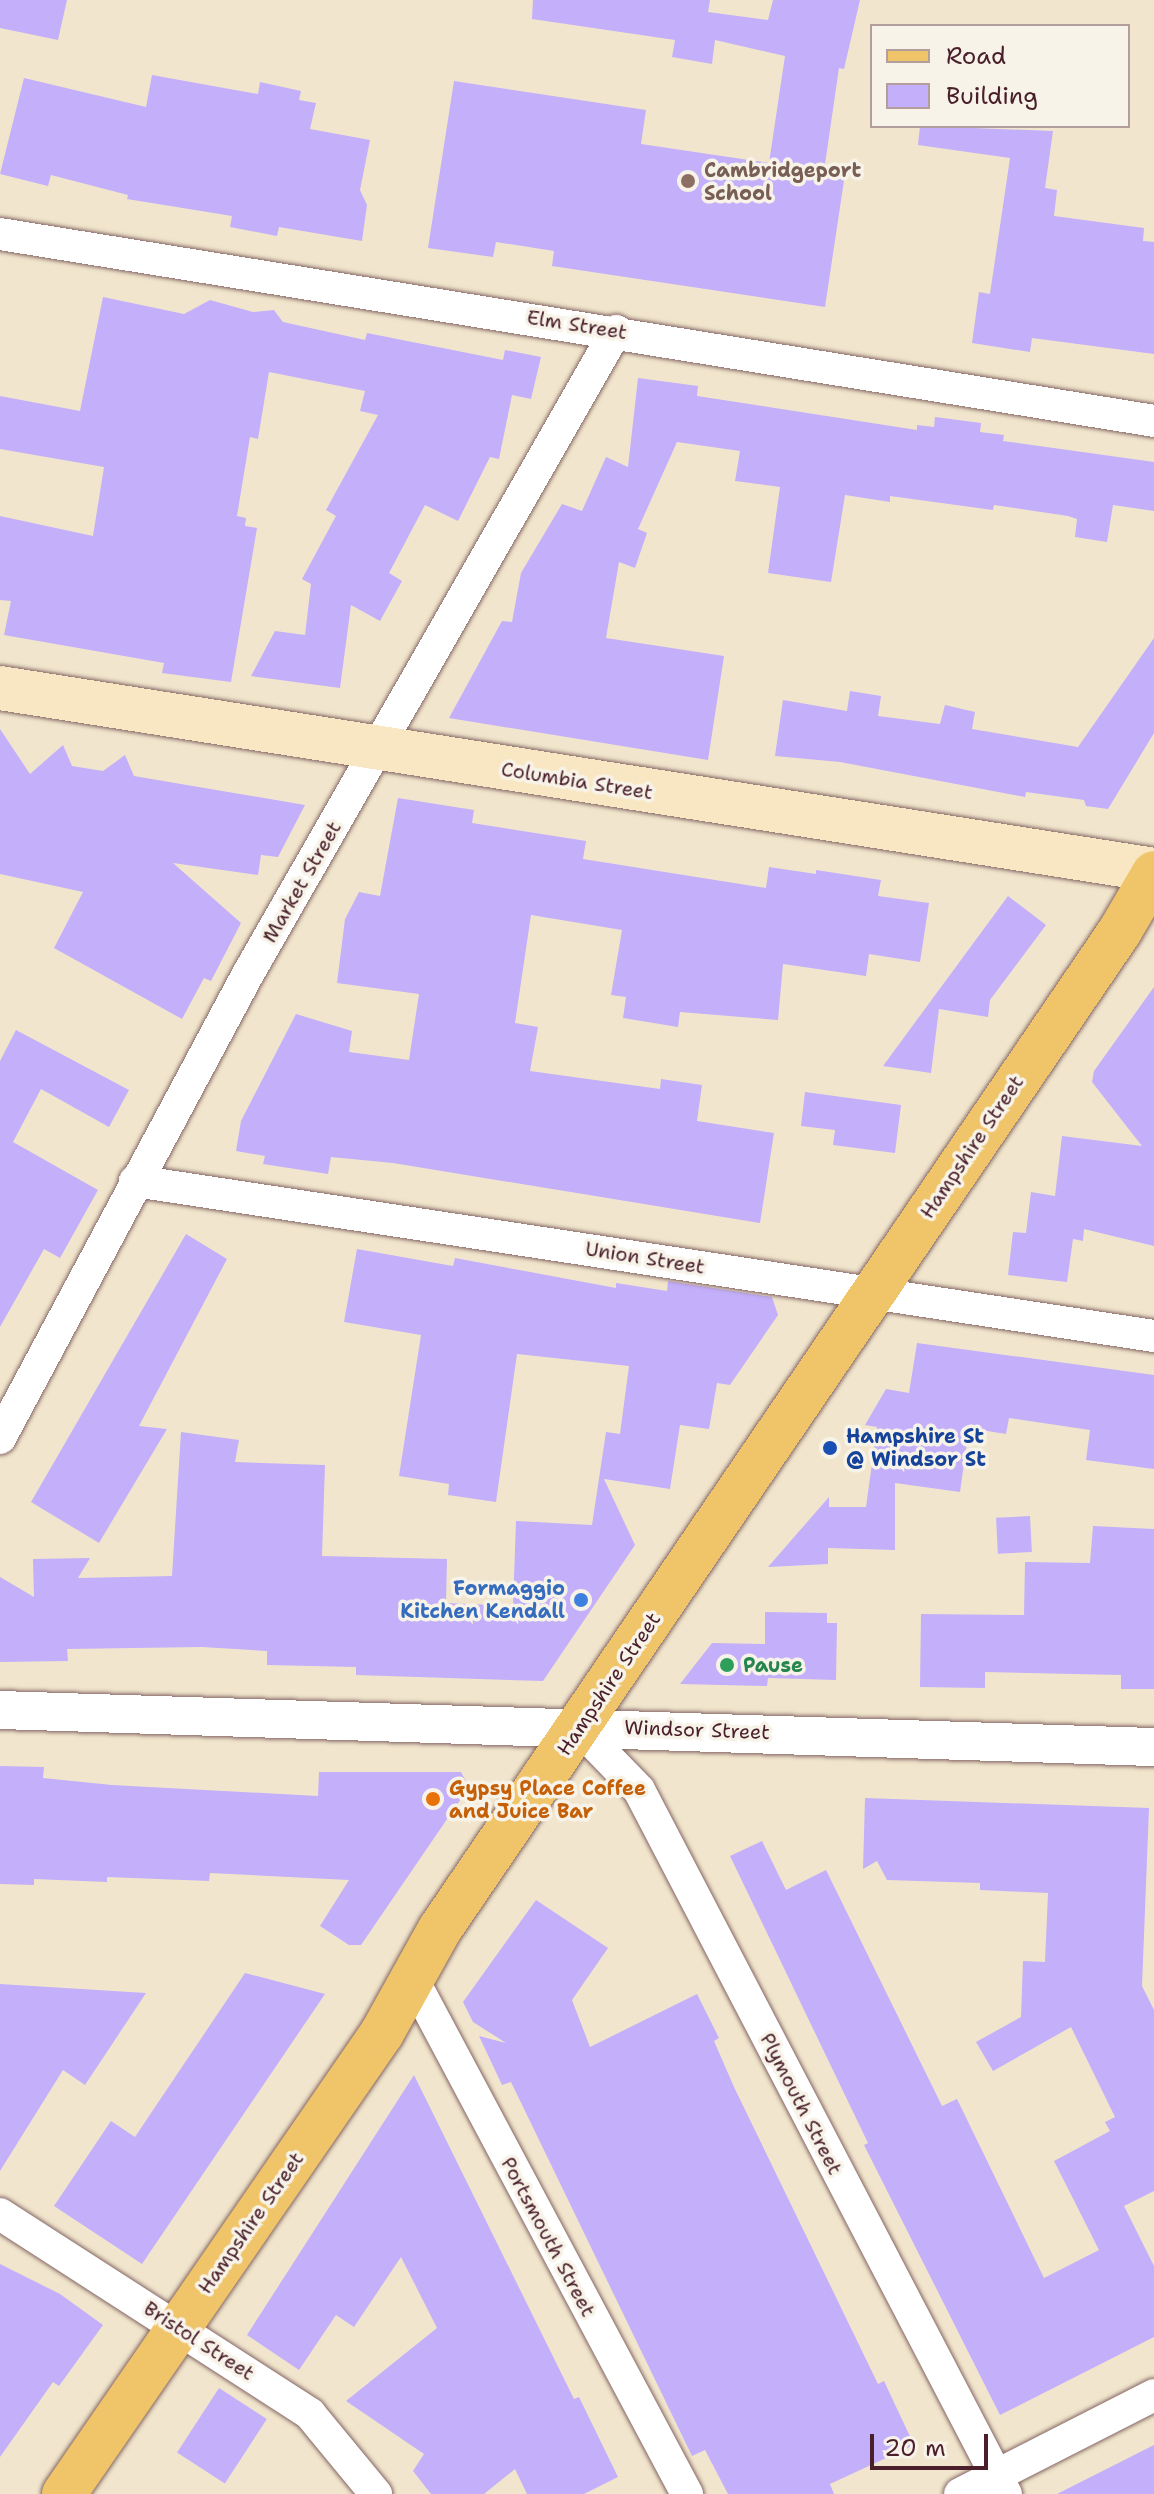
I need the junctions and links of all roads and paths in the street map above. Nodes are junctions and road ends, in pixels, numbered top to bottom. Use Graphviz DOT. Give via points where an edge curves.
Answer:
graph roads {
  1 [pos="0,234"];
  2 [pos="616,331"];
  3 [pos="1154,421"];
  4 [pos="0,688"];
  5 [pos="379,749"];
  6 [pos="1154,872"];
  7 [pos="135,1181"];
  8 [pos="872,1293"];
  9 [pos="1154,1336"];
  10 [pos="0,1438"];
  11 [pos="0,1710"];
  12 [pos="579,1728"];
  13 [pos="1154,1747"];
  14 [pos="412,1978"];
  15 [pos="0,2214"];
  16 [pos="178,2327"];
  17 [pos="1154,2395"];
  18 [pos="1002,2485"];
  19 [pos="64,2494"];
  20 [pos="376,2494"];
  21 [pos="687,2494"];
  22 [pos="960,2494"];
  1 -- 2 [label="street, Elm Street"];
  2 -- 3 [label="street, Elm Street"];
  2 -- 5 [label="street, Market Street"];
  4 -- 5 [label="main road, Columbia Street"];
  5 -- 6 [label="main road, Columbia Street"];
  5 -- 7 [label="street, Market Street"];
  6 -- 8 [label="main road, Hampshire Street"];
  7 -- 8 [label="street, Union Street"];
  7 -- 10 [label="street, Market Street"];
  8 -- 9 [label="street, Union Street"];
  8 -- 12 [label="main road, Hampshire Street"];
  11 -- 12 [label="street, Windsor Street"];
  12 -- 13 [label="street, Windsor Street"];
  12 -- 14 [label="main road, Hampshire Street"];
  12 -- 18 [label="street, Plymouth Street" via="639,1790"];
  14 -- 16 [label="main road, Hampshire Street" via="382,2033"];
  14 -- 21 [label="street, Portsmouth Street"];
  15 -- 16 [label="street, Bristol Street"];
  16 -- 19 [label="main road, Hampshire Street"];
  16 -- 20 [label="street, Bristol Street" via="310,2414"];
  17 -- 18 [label="street"];
  18 -- 22 [label="street"];
}
